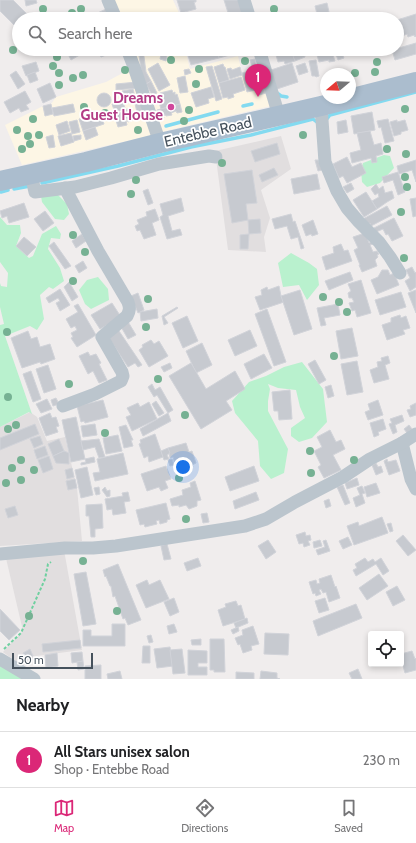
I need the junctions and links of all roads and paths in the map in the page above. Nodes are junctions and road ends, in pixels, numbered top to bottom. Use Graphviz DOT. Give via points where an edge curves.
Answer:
graph roads {
  1 [pos="108,0"];
  2 [pos="244,0"];
  3 [pos="113,12"];
  4 [pos="248,12"];
  5 [pos="130,56"];
  6 [pos="261,56"];
  7 [pos="416,82"];
  8 [pos="321,106"];
  9 [pos="279,116"];
  10 [pos="160,144"];
  11 [pos="216,157"];
  12 [pos="31,174"];
  13 [pos="0,181"];
  14 [pos="65,188"];
  15 [pos="400,273"];
  16 [pos="63,406"];
  17 [pos="416,434"];
  18 [pos="402,443"];
  19 [pos="416,489"];
  20 [pos="65,548"];
  21 [pos="0,554"];
  22 [pos="0,654"];
  23 [pos="0,659"];
  24 [pos="34,679"];
  1 -- 3 [label="street"];
  2 -- 4 [label="street"];
  5 -- 10 [label="street"];
  6 -- 9 [label="street"];
  7 -- 8 [label="main road, Entebbe Road"];
  8 -- 9 [label="main road, Entebbe Road"];
  8 -- 15 [label="street" via="326,162 337,191 347,208 379,242"];
  9 -- 10 [label="main road, Entebbe Road"];
  10 -- 12 [label="main road, Entebbe Road"];
  11 -- 14 [label="street" via="158,164"];
  12 -- 13 [label="main road, Entebbe Road"];
  12 -- 14 [label="street" via="35,192"];
  14 -- 16 [label="street" via="130,307 127,316 102,337 122,372 121,381"];
  17 -- 18 [label="street"];
  18 -- 19 [label="street"];
  18 -- 20 [label="street" via="266,519 245,526 116,546"];
  20 -- 21 [label="street"];
  20 -- 22 [label="path" via="48,564 45,579 21,633"];
  23 -- 24 [label="street"];
}
